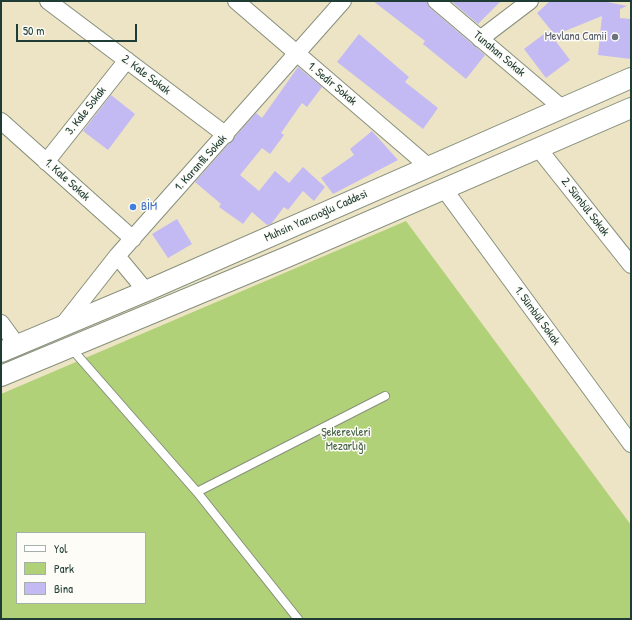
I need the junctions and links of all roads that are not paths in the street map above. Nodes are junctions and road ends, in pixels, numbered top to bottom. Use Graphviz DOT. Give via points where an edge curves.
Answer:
graph roads {
  1 [pos="236,1"];
  2 [pos="343,1"];
  3 [pos="436,1"];
  4 [pos="530,1"];
  5 [pos="55,3"];
  6 [pos="480,38"];
  7 [pos="296,53"];
  8 [pos="126,60"];
  9 [pos="631,78"];
  10 [pos="562,108"];
  11 [pos="628,113"];
  12 [pos="1,122"];
  13 [pos="226,135"];
  14 [pos="538,148"];
  15 [pos="46,162"];
  16 [pos="430,167"];
  17 [pos="444,189"];
  18 [pos="133,239"];
  19 [pos="117,256"];
  20 [pos="631,266"];
  21 [pos="146,291"];
  22 [pos="1,323"];
  23 [pos="62,326"];
  24 [pos="71,347"];
  25 [pos="9,348"];
  26 [pos="1,376"];
  27 [pos="385,396"];
  28 [pos="631,444"];
  29 [pos="197,492"];
  30 [pos="298,619"];
  1 -- 7 [label="street, 1. Sedir Sokak"];
  2 -- 7 [label="street, 1. Karanfil Sokak"];
  3 -- 6 [label="street, Tunahan Sokak"];
  4 -- 6 [label="street"];
  5 -- 8 [label="street, 2. Kale Sokak"];
  6 -- 10 [label="street, Tunahan Sokak"];
  7 -- 13 [label="street, 1. Karanfil Sokak"];
  7 -- 16 [label="street, 1. Sedir Sokak"];
  8 -- 13 [label="street, 2. Kale Sokak"];
  8 -- 15 [label="street, 3. Kale Sokak"];
  9 -- 10 [label="street, Muhsin Yazıcıoğlu Caddesi"];
  10 -- 16 [label="street, Muhsin Yazıcıoğlu Caddesi"];
  11 -- 14 [label="street"];
  12 -- 15 [label="street, 1. Kale Sokak"];
  13 -- 18 [label="street, 1. Karanfil Sokak"];
  14 -- 17 [label="street"];
  14 -- 20 [label="street, 2. Sümbül Sokak"];
  15 -- 18 [label="street, 1. Kale Sokak"];
  16 -- 17 [label="street"];
  16 -- 21 [label="street, Muhsin Yazıcıoğlu Caddesi"];
  17 -- 24 [label="street"];
  17 -- 28 [label="street, 1. Sümbül Sokak"];
  18 -- 19 [label="street, 1. Karanfil Sokak"];
  19 -- 21 [label="street"];
  19 -- 23 [label="street, 1. Karanfil Sokak"];
  21 -- 23 [label="street, Muhsin Yazıcıoğlu Caddesi"];
  22 -- 25 [label="street"];
  23 -- 24 [label="street"];
  23 -- 25 [label="street, Muhsin Yazıcıoğlu Caddesi"];
  24 -- 26 [label="street"];
  24 -- 29 [label="lane"];
  27 -- 29 [label="lane"];
  29 -- 30 [label="lane"];
}
